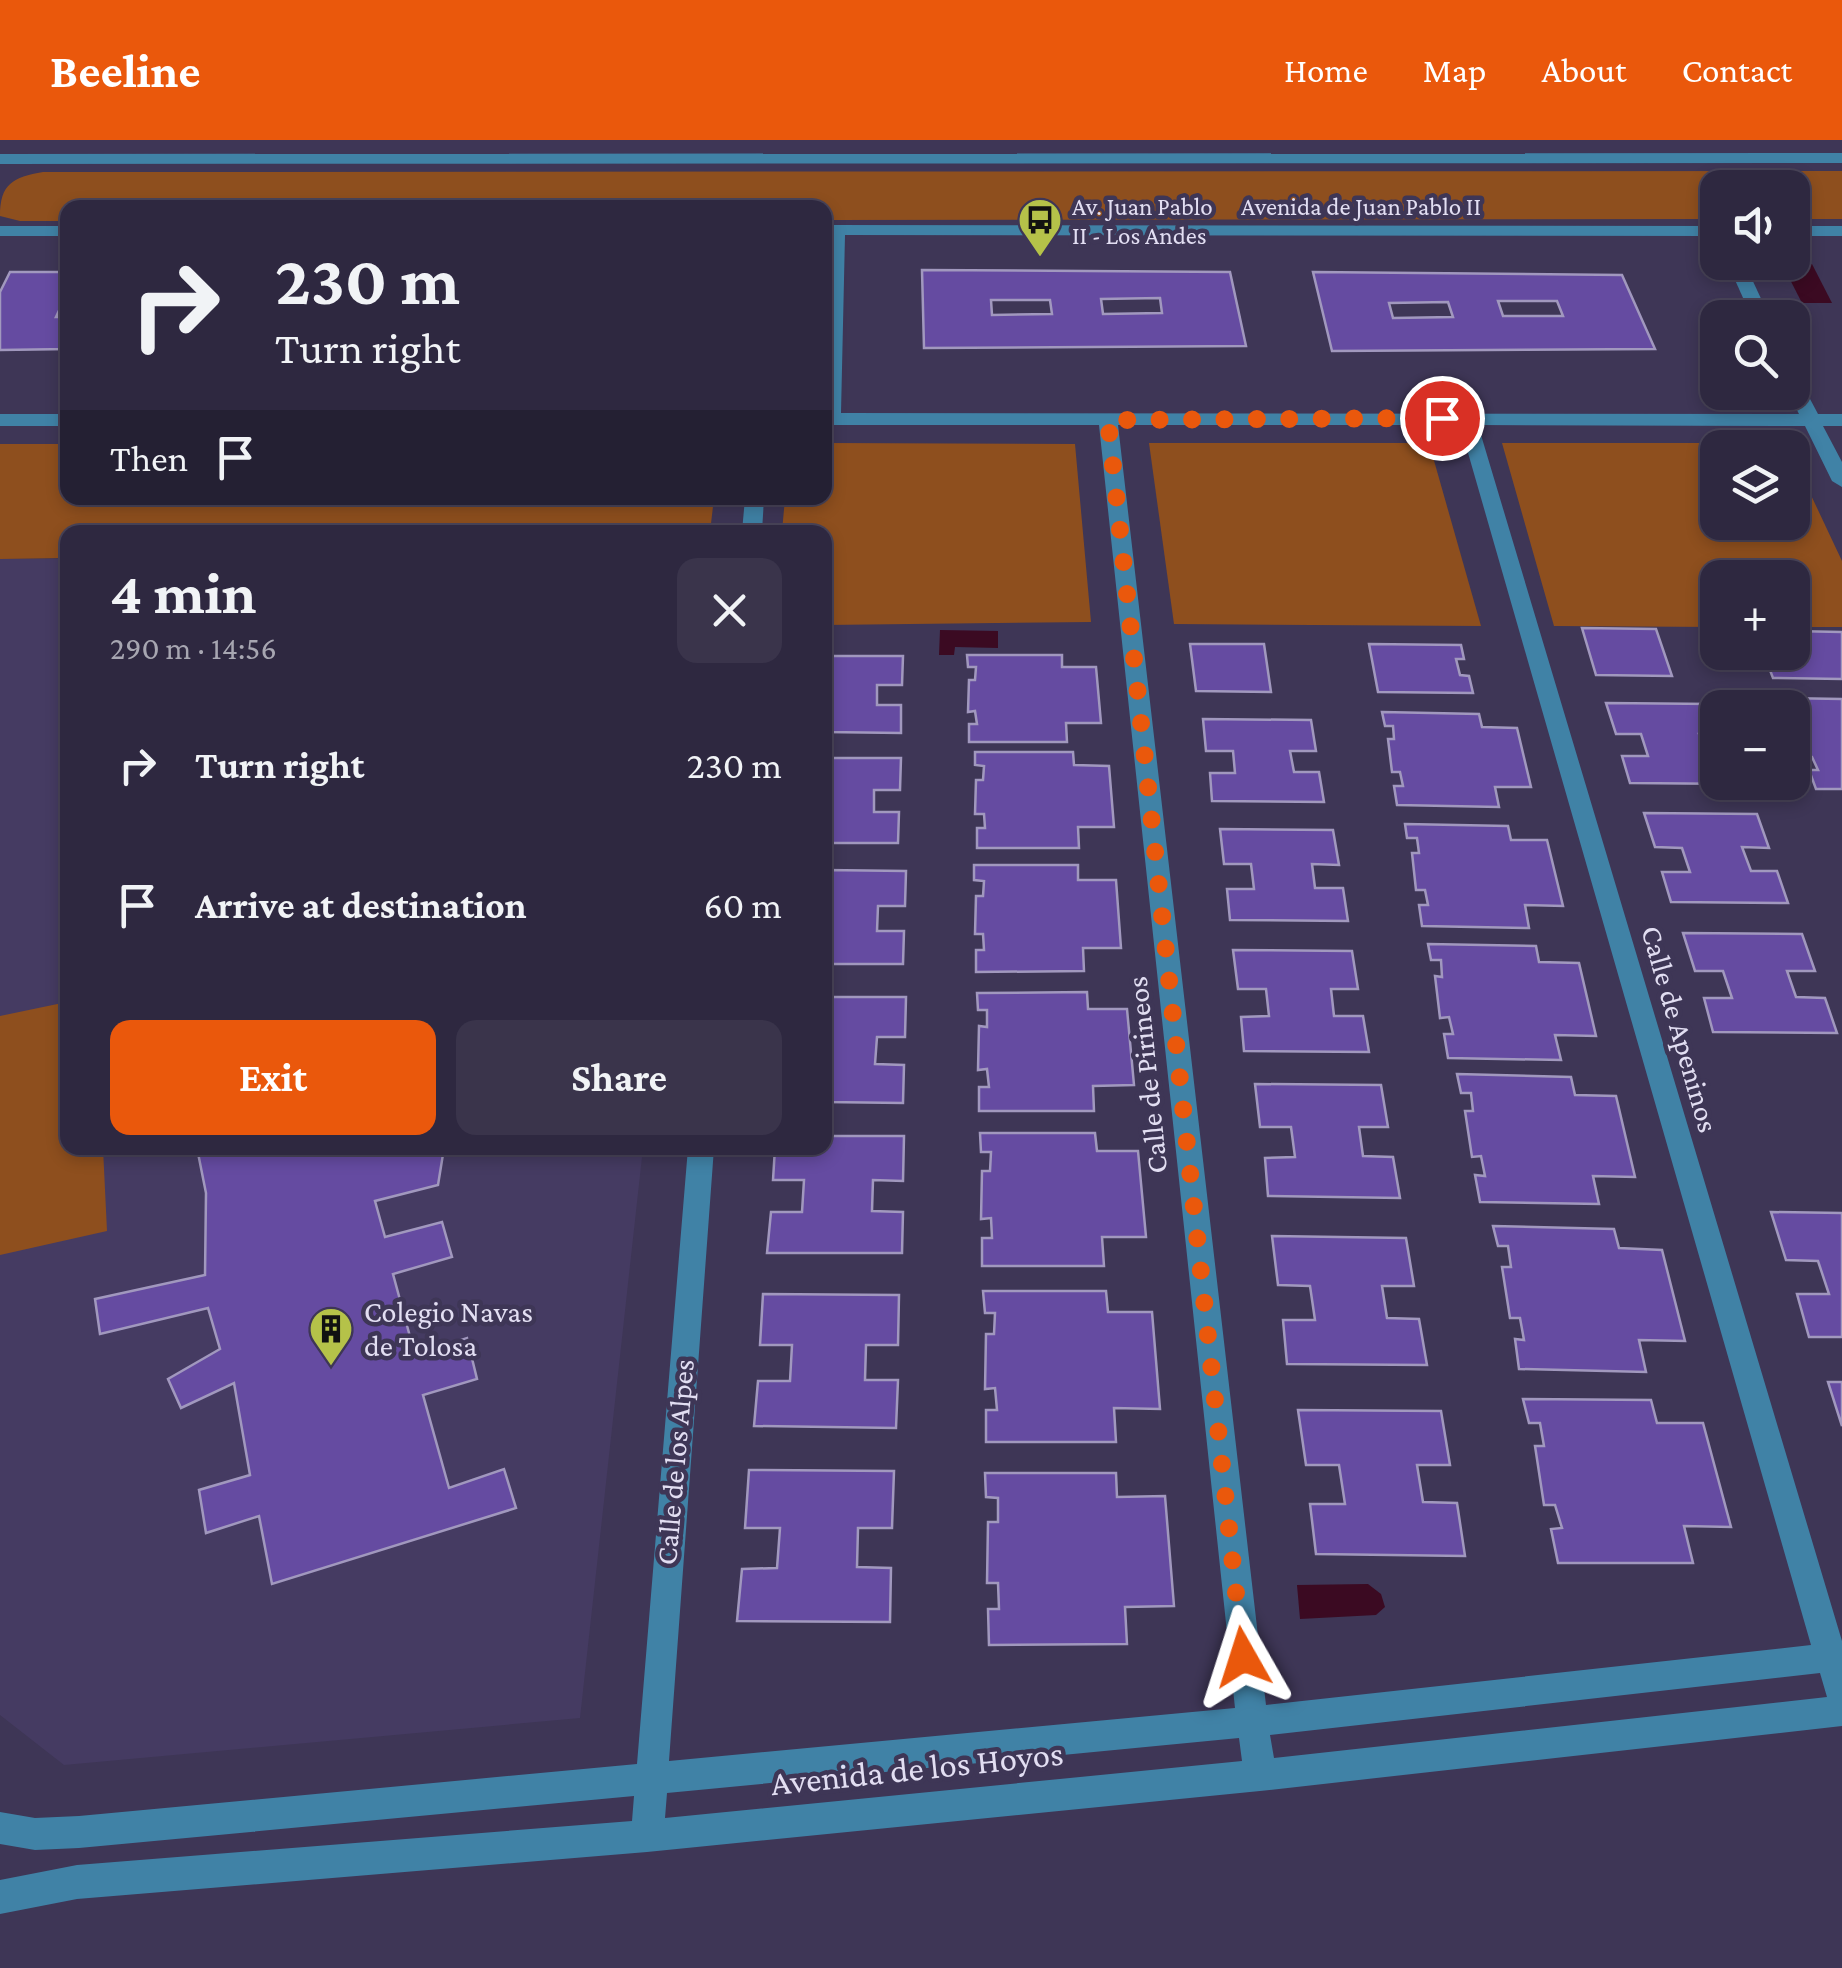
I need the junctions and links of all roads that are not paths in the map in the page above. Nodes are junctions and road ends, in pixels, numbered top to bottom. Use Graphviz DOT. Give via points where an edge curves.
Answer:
graph roads {
  1 [pos="384,140"];
  2 [pos="1560,140"];
  3 [pos="0,158"];
  4 [pos="378,158"];
  5 [pos="1568,158"];
  6 [pos="1842,158"];
  7 [pos="60,230"];
  8 [pos="832,230"];
  9 [pos="1842,230"];
  10 [pos="0,231"];
  11 [pos="1700,231"];
  12 [pos="1810,231"];
  13 [pos="1807,410"];
  14 [pos="1468,418"];
  15 [pos="832,419"];
  16 [pos="0,420"];
  17 [pos="60,420"];
  18 [pos="1108,420"];
  19 [pos="1812,420"];
  20 [pos="1842,420"];
  21 [pos="1842,481"];
  22 [pos="700,1155"];
  23 [pos="1836,1657"];
  24 [pos="1842,1696"];
  25 [pos="1842,1711"];
  26 [pos="1250,1722"];
  27 [pos="1260,1775"];
  28 [pos="649,1777"];
  29 [pos="0,1828"];
  30 [pos="647,1836"];
  31 [pos="0,1898"];
  1 -- 4 [label="street"];
  2 -- 5 [label="street"];
  3 -- 4 [label="street, Avenida de Juan Pablo II"];
  4 -- 5 [label="street, Avenida de Juan Pablo II"];
  5 -- 6 [label="street, Avenida de Juan Pablo II"];
  7 -- 10 [label="street"];
  8 -- 11 [label="street, Avenida de Juan Pablo II"];
  9 -- 12 [label="street"];
  13 -- 19 [label="street"];
  14 -- 18 [label="street"];
  14 -- 19 [label="street"];
  14 -- 23 [label="street, Calle de Apeninos"];
  15 -- 18 [label="street"];
  16 -- 17 [label="street"];
  18 -- 26 [label="street, Calle de Pirineos"];
  19 -- 20 [label="street"];
  19 -- 21 [label="street"];
  22 -- 28 [label="street, Calle de los Alpes"];
  23 -- 24 [label="street, Calle de Apeninos"];
  23 -- 26 [label="street, Avenida de los Hoyos"];
  25 -- 27 [label="street, Avenida de los Hoyos"];
  26 -- 27 [label="street, Calle de Pirineos"];
  26 -- 28 [label="street, Avenida de los Hoyos"];
  27 -- 30 [label="street, Avenida de los Hoyos"];
  28 -- 29 [label="street, Avenida de los Hoyos" via="80,1832"];
  28 -- 30 [label="street, Calle de los Alpes"];
  30 -- 31 [label="street, Avenida de los Hoyos" via="76,1882"];
}
